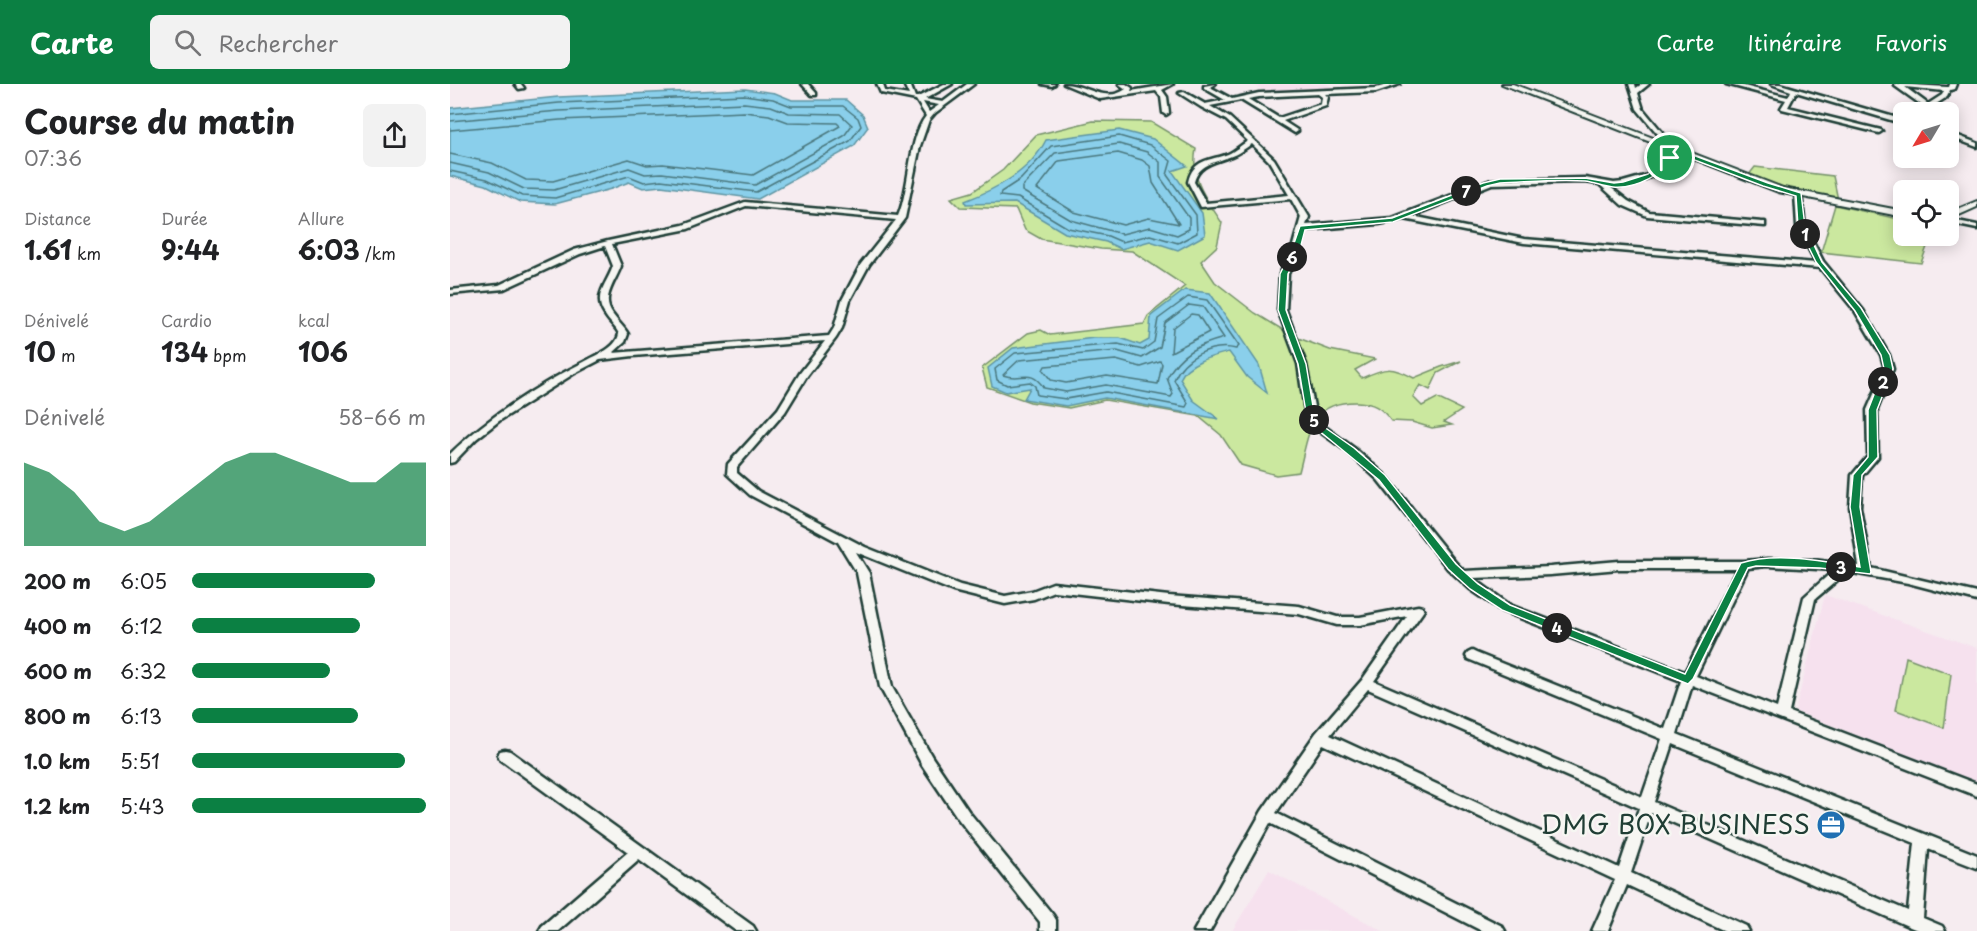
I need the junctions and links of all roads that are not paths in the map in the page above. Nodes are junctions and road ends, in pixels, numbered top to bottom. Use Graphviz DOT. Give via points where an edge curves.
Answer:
graph roads {
  1 [pos="805,84"];
  2 [pos="880,84"];
  3 [pos="907,84"];
  4 [pos="949,84"];
  5 [pos="971,84"];
  6 [pos="1045,84"];
  7 [pos="1052,84"];
  8 [pos="1067,84"];
  9 [pos="1170,84"];
  10 [pos="1212,84"];
  11 [pos="1381,84"];
  12 [pos="1506,84"];
  13 [pos="1632,84"];
  14 [pos="1646,84"];
  15 [pos="1729,84"];
  16 [pos="1774,84"];
  17 [pos="1896,84"];
  18 [pos="1953,84"];
  19 [pos="1126,85"];
  20 [pos="1395,86"];
  21 [pos="1356,87"];
  22 [pos="1158,89"];
  23 [pos="1947,89"];
  24 [pos="1794,90"];
  25 [pos="1149,91"];
  26 [pos="1319,92"];
  27 [pos="1635,92"];
  28 [pos="1182,93"];
  29 [pos="814,94"];
  30 [pos="1125,94"];
  31 [pos="1242,98"];
  32 [pos="916,99"];
  33 [pos="1789,99"];
  34 [pos="1230,100"];
  35 [pos="1918,102"];
  36 [pos="1938,102"];
  37 [pos="943,104"];
  38 [pos="1203,106"];
  39 [pos="1166,113"];
  40 [pos="929,116"];
  41 [pos="1893,119"];
  42 [pos="1279,120"];
  43 [pos="1295,130"];
  44 [pos="1879,131"];
  45 [pos="1959,138"];
  46 [pos="1251,142"];
  47 [pos="1977,145"];
  48 [pos="1674,150"];
  49 [pos="1600,182"];
  50 [pos="1799,194"];
  51 [pos="1293,197"];
  52 [pos="1977,204"];
  53 [pos="1893,212"];
  54 [pos="1959,213"];
  55 [pos="1404,217"];
  56 [pos="901,218"];
  57 [pos="1959,222"];
  58 [pos="1762,224"];
  59 [pos="1977,227"];
  60 [pos="1302,228"];
  61 [pos="608,243"];
  62 [pos="1822,266"];
  63 [pos="450,292"];
  64 [pos="832,338"];
  65 [pos="621,344"];
  66 [pos="633,353"];
  67 [pos="598,358"];
  68 [pos="450,460"];
  69 [pos="840,539"];
  70 [pos="1744,566"];
  71 [pos="1844,568"];
  72 [pos="1866,572"];
  73 [pos="1462,575"];
  74 [pos="1977,597"];
  75 [pos="1472,657"];
  76 [pos="1688,679"];
  77 [pos="1366,682"];
  78 [pos="1782,715"];
  79 [pos="1669,737"];
  80 [pos="1321,738"];
  81 [pos="505,755"];
  82 [pos="1977,790"];
  83 [pos="1647,805"];
  84 [pos="1267,815"];
  85 [pos="1922,840"];
  86 [pos="638,852"];
  87 [pos="1977,862"];
  88 [pos="1623,877"];
  89 [pos="1915,922"];
  90 [pos="546,931"];
  91 [pos="748,931"];
  92 [pos="1048,931"];
  93 [pos="1202,931"];
  94 [pos="1497,931"];
  95 [pos="1600,931"];
  96 [pos="1740,931"];
  97 [pos="1937,931"];
  1 -- 29 [label="street"];
  2 -- 32 [label="street" via="883,92"];
  3 -- 32 [label="street"];
  4 -- 32 [label="street"];
  5 -- 37 [label="street"];
  6 -- 7 [label="street"];
  8 -- 30 [label="street" via="1100,97"];
  9 -- 22 [label="street"];
  10 -- 34 [label="street" via="1206,87"];
  11 -- 20 [label="street"];
  12 -- 48 [label="street"];
  13 -- 27 [label="street"];
  14 -- 27 [label="street"];
  15 -- 33 [label="street"];
  16 -- 24 [label="street"];
  17 -- 23 [label="street"];
  17 -- 35 [label="street"];
  18 -- 23 [label="street"];
  19 -- 25 [label="street"];
  19 -- 30 [label="street" via="1130,89"];
  20 -- 21 [label="street" via="1377,90"];
  21 -- 26 [label="street"];
  22 -- 25 [label="street"];
  22 -- 39 [label="street" via="1164,97"];
  23 -- 36 [label="street"];
  24 -- 33 [label="street"];
  24 -- 41 [label="street"];
  25 -- 30 [label="street"];
  26 -- 31 [label="street"];
  26 -- 42 [label="street" via="1325,97 1324,105"];
  27 -- 48 [label="street" via="1640,109"];
  28 -- 38 [label="street"];
  31 -- 34 [label="street"];
  31 -- 42 [label="street"];
  32 -- 37 [label="street"];
  32 -- 40 [label="street"];
  33 -- 44 [label="street" via="1784,108"];
  34 -- 38 [label="street"];
  37 -- 40 [label="street"];
  38 -- 46 [label="street" via="1228,119"];
  40 -- 56 [label="street" via="917,146"];
  42 -- 43 [label="street"];
  45 -- 47 [label="street"];
  46 -- 51 [label="street" via="1279,169"];
  46 -- 51 [label="street" via="1236,152 1206,161 1197,169 1191,182 1204,205"];
  48 -- 49 [label="street" via="1664,166 1650,176 1624,184"];
  48 -- 50 [label="street"];
  49 -- 55 [label="street" via="1491,182"];
  49 -- 58 [label="street" via="1625,203 1647,214"];
  50 -- 53 [label="street"];
  50 -- 62 [label="street" via="1801,226"];
  51 -- 60 [label="street" via="1305,218"];
  52 -- 54 [label="street"];
  55 -- 60 [label="street" via="1386,222"];
  55 -- 62 [label="street" via="1524,241"];
  56 -- 61 [label="street" via="745,204 685,227"];
  56 -- 64 [label="street" via="866,264 846,300"];
  57 -- 59 [label="street"];
  60 -- 73 [label="street" via="1284,274 1282,310 1302,364 1310,412 1316,425 1382,478"];
  61 -- 63 [label="street" via="577,252 501,287"];
  61 -- 65 [label="street" via="617,266 603,301 622,328"];
  62 -- 72 [label="street" via="1858,310 1886,355 1889,369 1872,410 1873,457 1857,475 1855,507"];
  64 -- 66 [label="street"];
  64 -- 69 [label="street" via="782,410 731,471 741,485"];
  65 -- 66 [label="street"];
  65 -- 67 [label="street"];
  66 -- 67 [label="street"];
  67 -- 68 [label="street" via="496,419"];
  69 -- 77 [label="street" via="957,588 1005,600 1053,587 1299,610 1337,621 1360,621 1418,610"];
  69 -- 92 [label="street" via="863,573 886,687 927,761 964,816 1048,920"];
  70 -- 71 [label="street" via="1756,562"];
  70 -- 73 [label="street" via="1619,565"];
  70 -- 76 [label="street"];
  71 -- 72 [label="street"];
  71 -- 78 [label="street" via="1809,597"];
  72 -- 74 [label="street"];
  73 -- 76 [label="street" via="1506,608"];
  75 -- 79 [label="street"];
  76 -- 78 [label="street"];
  76 -- 79 [label="street"];
  77 -- 80 [label="street"];
  77 -- 83 [label="street"];
  78 -- 82 [label="street"];
  79 -- 83 [label="street"];
  79 -- 85 [label="street"];
  80 -- 84 [label="street"];
  80 -- 88 [label="street"];
  81 -- 86 [label="street"];
  83 -- 88 [label="street"];
  83 -- 89 [label="street"];
  84 -- 93 [label="street"];
  84 -- 94 [label="street"];
  85 -- 87 [label="street"];
  85 -- 89 [label="street"];
  86 -- 90 [label="street"];
  86 -- 91 [label="street"];
  88 -- 95 [label="street"];
  88 -- 96 [label="street"];
  89 -- 97 [label="street"];
}
